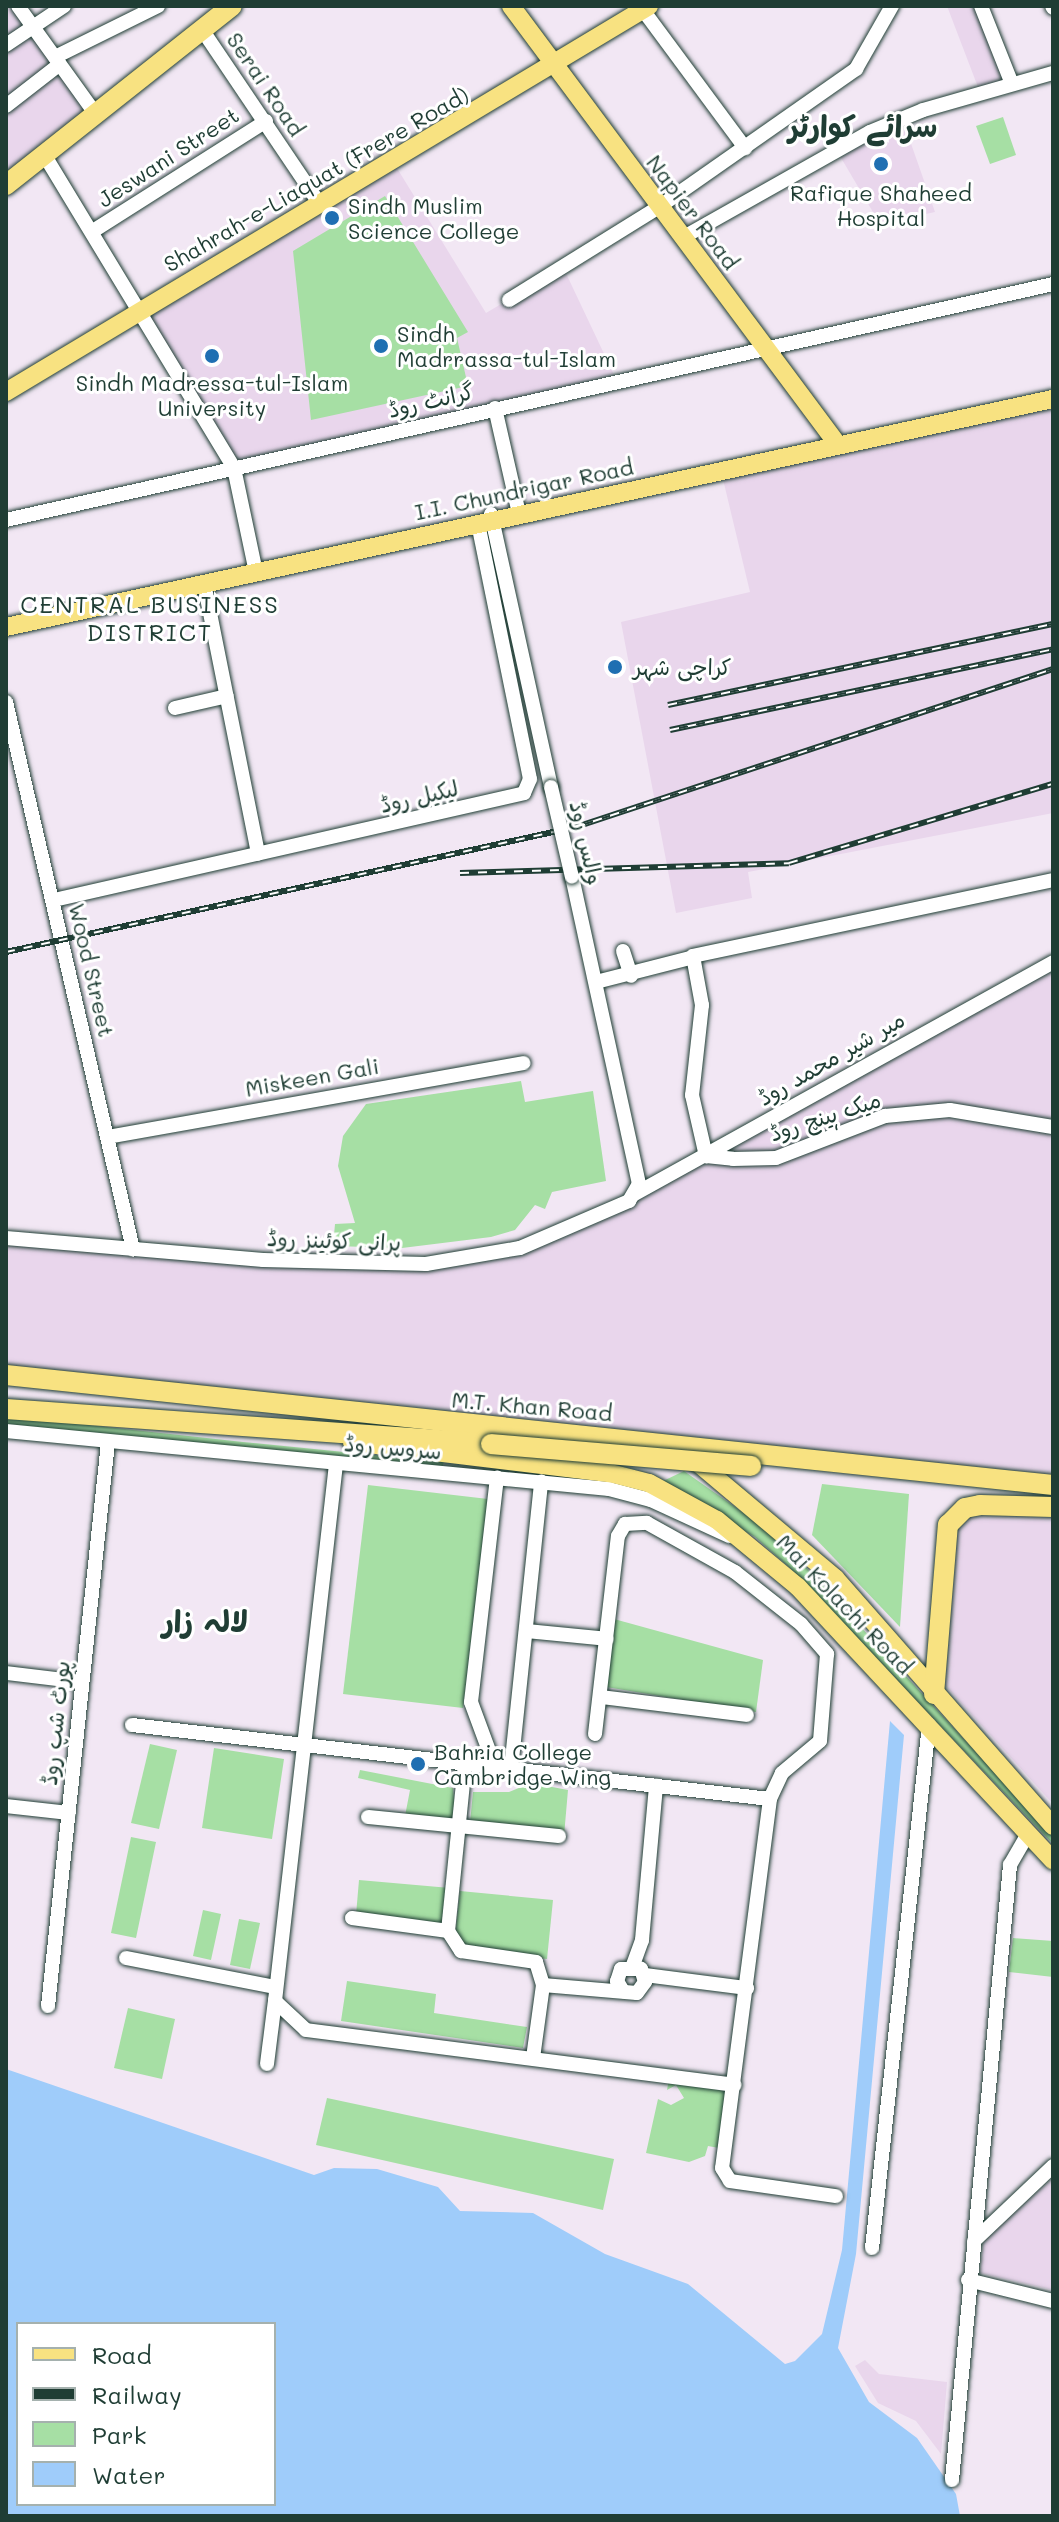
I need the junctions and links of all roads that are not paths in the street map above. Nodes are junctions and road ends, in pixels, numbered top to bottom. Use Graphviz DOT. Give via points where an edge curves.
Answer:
graph roads {
  1 [pos="18,6"];
  2 [pos="64,6"];
  3 [pos="158,6"];
  4 [pos="232,6"];
  5 [pos="511,6"];
  6 [pos="892,6"];
  7 [pos="981,6"];
  8 [pos="646,8"];
  9 [pos="31,26"];
  10 [pos="203,31"];
  11 [pos="6,45"];
  12 [pos="58,60"];
  13 [pos="556,67"];
  14 [pos="1053,73"];
  15 [pos="1012,84"];
  16 [pos="6,106"];
  17 [pos="97,116"];
  18 [pos="266,121"];
  19 [pos="745,148"];
  20 [pos="45,156"];
  21 [pos="6,185"];
  22 [pos="319,203"];
  23 [pos="659,207"];
  24 [pos="93,231"];
  25 [pos="682,238"];
  26 [pos="1053,284"];
  27 [pos="509,300"];
  28 [pos="141,310"];
  29 [pos="763,346"];
  30 [pos="1053,391"];
  31 [pos="6,392"];
  32 [pos="1053,399"];
  33 [pos="495,408"];
  34 [pos="835,442"];
  35 [pos="234,468"];
  36 [pos="518,510"];
  37 [pos="487,519"];
  38 [pos="6,520"];
  39 [pos="255,568"];
  40 [pos="204,583"];
  41 [pos="6,618"];
  42 [pos="6,627"];
  43 [pos="227,696"];
  44 [pos="6,702"];
  45 [pos="175,708"];
  46 [pos="258,854"];
  47 [pos="1053,880"];
  48 [pos="54,900"];
  49 [pos="623,951"];
  50 [pos="694,957"];
  51 [pos="1053,962"];
  52 [pos="631,976"];
  53 [pos="596,982"];
  54 [pos="523,1063"];
  55 [pos="1053,1127"];
  56 [pos="108,1137"];
  57 [pos="706,1156"];
  58 [pos="636,1189"];
  59 [pos="6,1238"];
  60 [pos="133,1249"];
  61 [pos="6,1375"];
  62 [pos="244,1404"];
  63 [pos="6,1409"];
  64 [pos="115,1416"];
  65 [pos="264,1429"];
  66 [pos="6,1431"];
  67 [pos="653,1441"];
  68 [pos="108,1443"];
  69 [pos="336,1464"];
  70 [pos="457,1466"];
  71 [pos="497,1478"];
  72 [pos="945,1481"];
  73 [pos="541,1482"];
  74 [pos="1053,1485"];
  75 [pos="1053,1498"];
  76 [pos="1053,1507"];
  77 [pos="763,1552"];
  78 [pos="526,1631"];
  79 [pos="607,1639"];
  80 [pos="6,1673"];
  81 [pos="81,1682"];
  82 [pos="934,1694"];
  83 [pos="601,1697"];
  84 [pos="747,1715"];
  85 [pos="132,1725"];
  86 [pos="929,1725"];
  87 [pos="595,1734"];
  88 [pos="302,1744"];
  89 [pos="465,1763"];
  90 [pos="495,1767"];
  91 [pos="511,1769"];
  92 [pos="656,1786"];
  93 [pos="770,1799"];
  94 [pos="6,1806"];
  95 [pos="69,1813"];
  96 [pos="368,1817"];
  97 [pos="1053,1826"];
  98 [pos="459,1827"];
  99 [pos="1028,1834"];
  100 [pos="559,1836"];
  101 [pos="1053,1860"];
  102 [pos="352,1918"];
  103 [pos="448,1931"];
  104 [pos="126,1958"];
  105 [pos="639,1970"];
  106 [pos="543,1985"];
  107 [pos="747,1988"];
  108 [pos="623,1991"];
  109 [pos="275,1994"];
  110 [pos="48,2006"];
  111 [pos="533,2058"];
  112 [pos="267,2064"];
  113 [pos="734,2085"];
  114 [pos="1053,2166"];
  115 [pos="836,2196"];
  116 [pos="974,2241"];
  117 [pos="872,2248"];
  118 [pos="968,2280"];
  119 [pos="1053,2301"];
  120 [pos="952,2480"];
  1 -- 9 [label="street"];
  2 -- 9 [label="street"];
  3 -- 12 [label="street"];
  4 -- 10 [label="highway"];
  5 -- 13 [label="main road, Napier Road"];
  6 -- 19 [label="street" via="856,69"];
  7 -- 15 [label="street"];
  8 -- 13 [label="main road, Shahrah-e-Liaquat (Frere Road)"];
  8 -- 19 [label="street"];
  9 -- 11 [label="street"];
  9 -- 12 [label="street"];
  10 -- 17 [label="highway"];
  10 -- 18 [label="street, Serai Road"];
  12 -- 16 [label="street"];
  12 -- 17 [label="street"];
  13 -- 22 [label="main road, Shahrah-e-Liaquat (Frere Road)"];
  13 -- 23 [label="main road, Napier Road"];
  14 -- 15 [label="street"];
  15 -- 25 [label="street" via="870,132"];
  17 -- 20 [label="highway"];
  18 -- 22 [label="street, Serai Road"];
  18 -- 24 [label="street, Jeswani Street"];
  19 -- 23 [label="street"];
  20 -- 21 [label="highway"];
  20 -- 24 [label="street"];
  22 -- 28 [label="main road, Shahrah-e-Liaquat (Frere Road)"];
  23 -- 25 [label="main road, Napier Road"];
  23 -- 27 [label="street"];
  24 -- 28 [label="street"];
  25 -- 29 [label="main road, Napier Road"];
  26 -- 29 [label="street, گرانٹ روڈ"];
  28 -- 31 [label="main road, Shahrah-e-Liaquat (Frere Road)"];
  28 -- 35 [label="street"];
  29 -- 33 [label="street, گرانٹ روڈ"];
  29 -- 34 [label="main road, Napier Road"];
  30 -- 34 [label="main road, I.I. Chundrigar Road"];
  32 -- 34 [label="main road, I.I. Chundrigar Road"];
  33 -- 35 [label="street, گرانٹ روڈ"];
  33 -- 36 [label="street"];
  34 -- 36 [label="main road, I.I. Chundrigar Road"];
  35 -- 38 [label="street, گرانٹ روڈ"];
  35 -- 39 [label="street"];
  36 -- 37 [label="main road, I.I. Chundrigar Road"];
  37 -- 39 [label="main road, I.I. Chundrigar Road"];
  37 -- 46 [label="street, لیکیل روڈ" via="528,788 516,796"];
  37 -- 53 [label="street, والس روڈ, bridge" via="498,542"];
  39 -- 40 [label="main road, I.I. Chundrigar Road"];
  39 -- 41 [label="main road, I.I. Chundrigar Road"];
  40 -- 42 [label="main road, I.I. Chundrigar Road"];
  40 -- 43 [label="street"];
  43 -- 45 [label="street"];
  43 -- 46 [label="street"];
  44 -- 48 [label="street, Wood Street"];
  46 -- 48 [label="street, لیکیل روڈ"];
  47 -- 50 [label="street"];
  48 -- 56 [label="street, Wood Street"];
  49 -- 52 [label="street"];
  50 -- 52 [label="street"];
  50 -- 57 [label="street" via="702,1005 692,1095"];
  51 -- 57 [label="street, میر شیر محمد روڈ" via="845,1073"];
  52 -- 53 [label="street"];
  53 -- 58 [label="street, والس روڈ"];
  54 -- 56 [label="street, Miskeen Gali"];
  55 -- 57 [label="street, میک ہینچ روڈ" via="950,1110 885,1116 776,1158"];
  56 -- 60 [label="street, Wood Street"];
  57 -- 58 [label="street, میر شیر محمد روڈ"];
  58 -- 60 [label="street, پرانی کوئینز روڈ" via="597,1218 520,1248 426,1264"];
  59 -- 60 [label="street, پرانی کوئینز روڈ"];
  61 -- 62 [label="highway, M.T. Khan Road"];
  62 -- 64 [label="highway" via="173,1406 42,1390 35,1398"];
  62 -- 67 [label="highway, M.T. Khan Road"];
  63 -- 64 [label="highway, M.T. Khan Road"];
  64 -- 65 [label="highway, M.T. Khan Road"];
  65 -- 70 [label="main road, Mai Kolachi Road"];
  65 -- 72 [label="highway, M.T. Khan Road, bridge"];
  66 -- 68 [label="street, سروس روڈ"];
  67 -- 72 [label="highway, M.T. Khan Road" via="878,1467"];
  67 -- 82 [label="main road, Mai Kolachi Road" via="681,1450 801,1546"];
  68 -- 69 [label="street, سروس روڈ"];
  68 -- 81 [label="street, پورٹ شپ روڈ"];
  69 -- 70 [label="street, سروس روڈ"];
  69 -- 88 [label="street"];
  70 -- 71 [label="street, سروس روڈ"];
  70 -- 77 [label="main road, Mai Kolachi Road" via="610,1473 649,1483"];
  71 -- 73 [label="street, سروس روڈ"];
  71 -- 90 [label="street" via="471,1702"];
  72 -- 74 [label="highway, M.T. Khan Road"];
  72 -- 75 [label="highway, M.T. Khan Road"];
  73 -- 77 [label="street, سروس روڈ" via="651,1500"];
  73 -- 78 [label="street"];
  76 -- 82 [label="highway" via="980,1505 965,1508 948,1525"];
  77 -- 86 [label="main road, Mai Kolachi Road"];
  78 -- 79 [label="street"];
  78 -- 91 [label="street"];
  79 -- 83 [label="street"];
  79 -- 93 [label="street" via="618,1536 625,1524 635,1522 735,1572 801,1624 827,1654 820,1741 782,1773"];
  80 -- 81 [label="street"];
  81 -- 95 [label="street, پورٹ شپ روڈ"];
  82 -- 97 [label="main road, Mai Kolachi Road"];
  83 -- 84 [label="street"];
  83 -- 87 [label="street"];
  85 -- 88 [label="street"];
  86 -- 99 [label="main road, Mai Kolachi Road"];
  86 -- 117 [label="street"];
  88 -- 89 [label="street"];
  88 -- 109 [label="street"];
  89 -- 90 [label="street"];
  89 -- 98 [label="street"];
  90 -- 91 [label="street"];
  91 -- 92 [label="street"];
  92 -- 93 [label="street"];
  92 -- 105 [label="street"];
  93 -- 107 [label="street"];
  94 -- 95 [label="street"];
  95 -- 110 [label="street, پورٹ شپ روڈ"];
  96 -- 98 [label="street"];
  98 -- 100 [label="street"];
  98 -- 103 [label="street"];
  99 -- 101 [label="main road, Mai Kolachi Road"];
  99 -- 116 [label="street" via="1010,1865"];
  102 -- 103 [label="street"];
  103 -- 106 [label="street" via="461,1951 536,1962"];
  104 -- 109 [label="street"];
  105 -- 107 [label="street"];
  105 -- 108 [label="street" via="637,1993"];
  105 -- 108 [label="street" via="618,1974"];
  106 -- 108 [label="street"];
  106 -- 111 [label="street"];
  107 -- 113 [label="street"];
  109 -- 111 [label="street" via="306,2030"];
  109 -- 112 [label="street"];
  111 -- 113 [label="street"];
  113 -- 115 [label="street" via="723,2175"];
  114 -- 116 [label="street"];
  116 -- 118 [label="street"];
  118 -- 119 [label="street"];
  118 -- 120 [label="street"];
}
